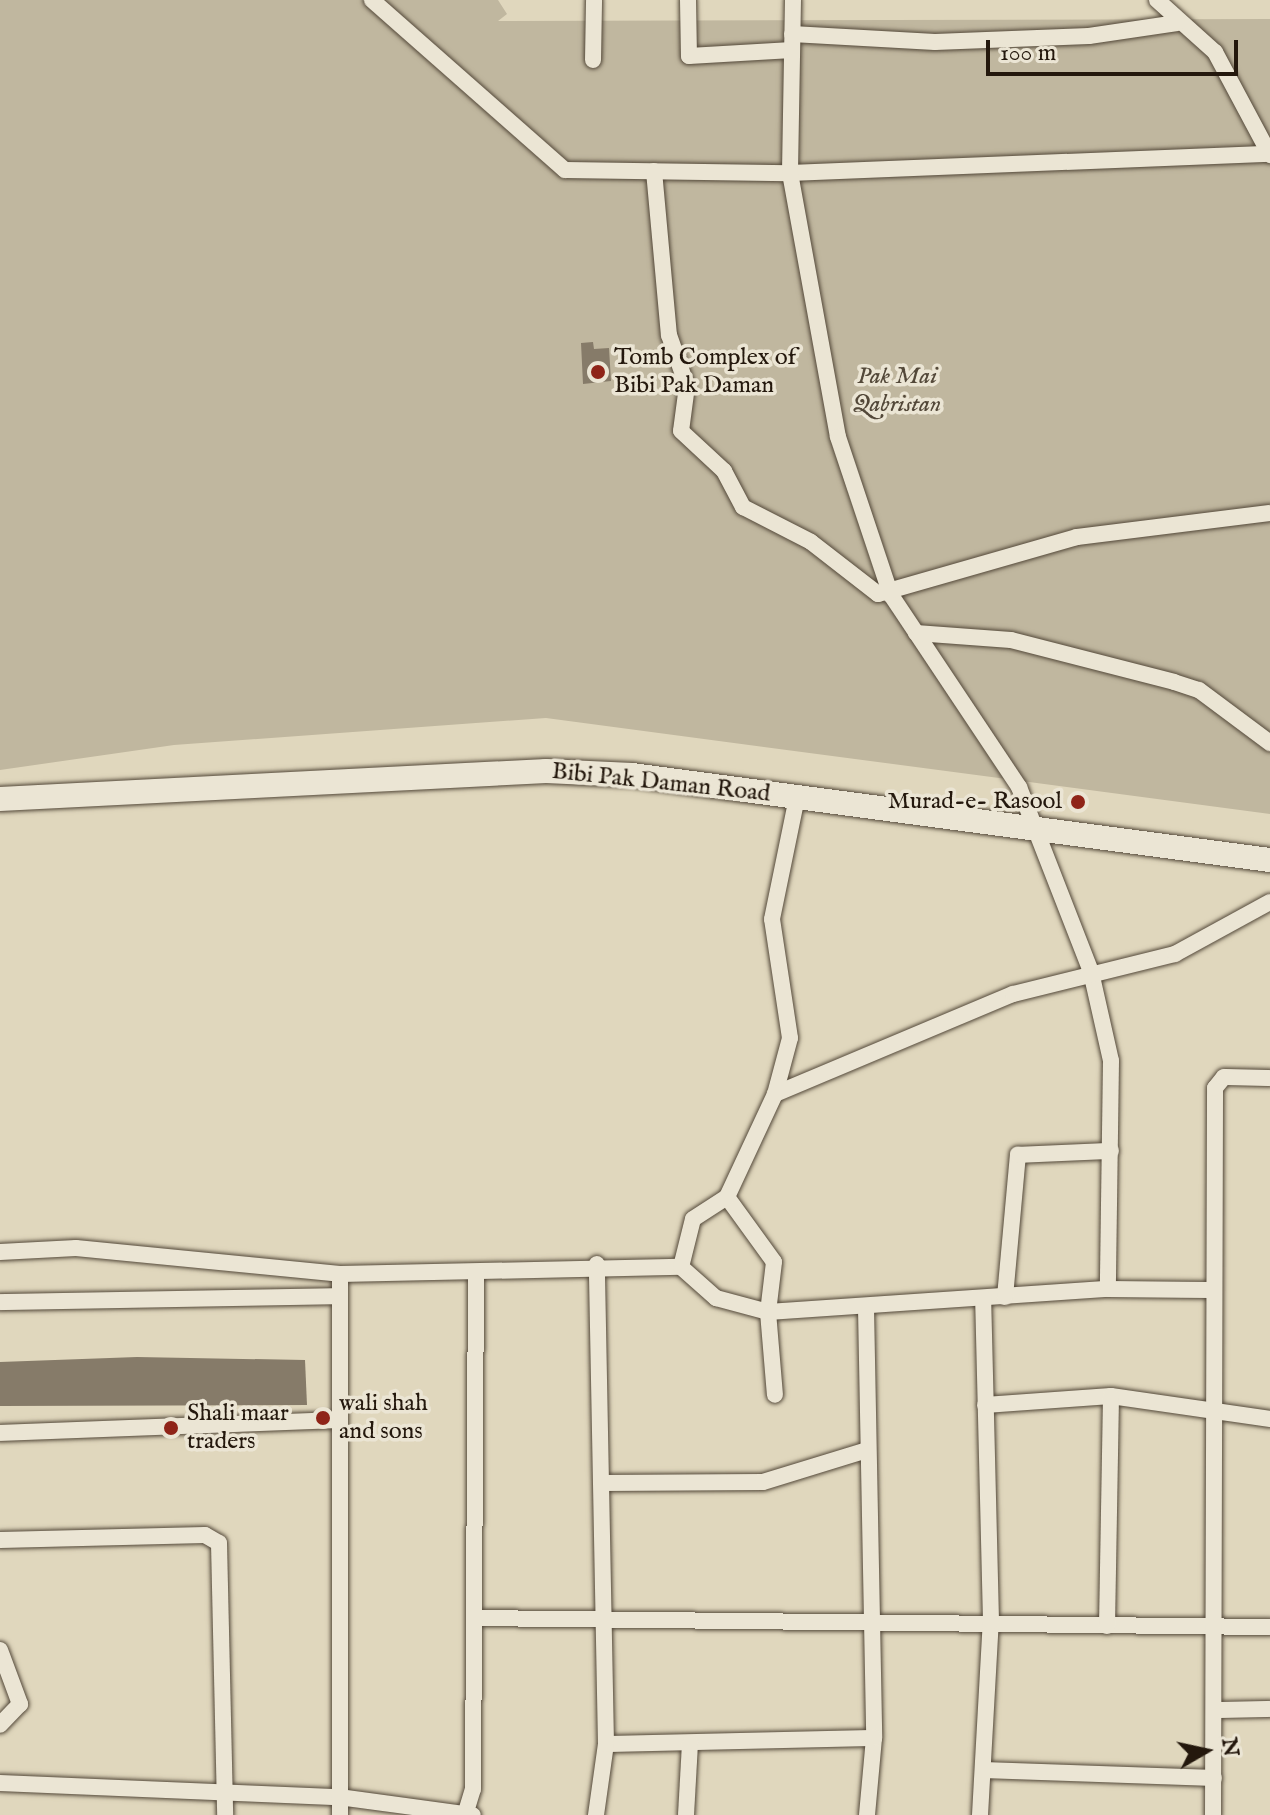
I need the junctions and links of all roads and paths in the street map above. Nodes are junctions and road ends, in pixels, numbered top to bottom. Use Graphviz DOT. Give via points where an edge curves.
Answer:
graph roads {
  1 [pos="372,0"];
  2 [pos="594,0"];
  3 [pos="688,0"];
  4 [pos="793,0"];
  5 [pos="1157,0"];
  6 [pos="1177,23"];
  7 [pos="792,42"];
  8 [pos="593,60"];
  9 [pos="1270,154"];
  10 [pos="654,171"];
  11 [pos="790,173"];
  12 [pos="1270,513"];
  13 [pos="891,595"];
  14 [pos="916,633"];
  15 [pos="1270,743"];
  16 [pos="797,797"];
  17 [pos="0,799"];
  18 [pos="1039,828"];
  19 [pos="1270,860"];
  20 [pos="1270,902"];
  21 [pos="1091,972"];
  22 [pos="1270,1078"];
  23 [pos="775,1094"];
  24 [pos="1111,1151"];
  25 [pos="727,1197"];
  26 [pos="0,1252"];
  27 [pos="597,1264"];
  28 [pos="681,1267"];
  29 [pos="476,1273"];
  30 [pos="340,1274"];
  31 [pos="1108,1289"];
  32 [pos="1210,1290"];
  33 [pos="339,1296"];
  34 [pos="1005,1297"];
  35 [pos="983,1298"];
  36 [pos="0,1302"];
  37 [pos="866,1308"];
  38 [pos="768,1312"];
  39 [pos="775,1395"];
  40 [pos="1111,1396"];
  41 [pos="985,1405"];
  42 [pos="1210,1413"];
  43 [pos="1270,1419"];
  44 [pos="337,1420"];
  45 [pos="0,1433"];
  46 [pos="864,1451"];
  47 [pos="602,1483"];
  48 [pos="0,1540"];
  49 [pos="602,1614"];
  50 [pos="868,1617"];
  51 [pos="474,1618"];
  52 [pos="991,1621"];
  53 [pos="1107,1626"];
  54 [pos="1270,1627"];
  55 [pos="1209,1628"];
  56 [pos="0,1650"];
  57 [pos="1270,1709"];
  58 [pos="1216,1710"];
  59 [pos="0,1725"];
  60 [pos="874,1738"];
  61 [pos="690,1743"];
  62 [pos="606,1744"];
  63 [pos="984,1770"];
  64 [pos="1214,1778"];
  65 [pos="0,1783"];
  66 [pos="223,1792"];
  67 [pos="339,1797"];
  68 [pos="468,1814"];
  69 [pos="225,1815"];
  70 [pos="340,1815"];
  71 [pos="596,1815"];
  72 [pos="686,1815"];
  73 [pos="867,1815"];
  74 [pos="980,1815"];
  75 [pos="1213,1815"];
  1 -- 10 [label="street" via="565,170"];
  2 -- 8 [label="street"];
  3 -- 7 [label="street" via="689,56"];
  4 -- 7 [label="street"];
  5 -- 6 [label="street"];
  6 -- 7 [label="street" via="1089,36"];
  6 -- 9 [label="street" via="1215,52"];
  7 -- 11 [label="street"];
  9 -- 11 [label="street" via="978,160"];
  10 -- 11 [label="street"];
  10 -- 13 [label="street" via="669,335 687,386 681,431 724,471 743,507 811,542 878,594"];
  11 -- 13 [label="street" via="838,437"];
  12 -- 13 [label="street" via="1077,537"];
  13 -- 14 [label="street"];
  14 -- 15 [label="street" via="1011,640 1174,682 1199,690"];
  14 -- 18 [label="street"];
  16 -- 17 [label="street, Bibi Pak Daman Road" via="546,771"];
  16 -- 18 [label="street, Bibi Pak Daman Road"];
  16 -- 23 [label="street" via="772,919 790,1038"];
  18 -- 19 [label="street, Bibi Pak Daman Road"];
  18 -- 21 [label="street"];
  20 -- 21 [label="street" via="1175,954"];
  21 -- 23 [label="street" via="1013,994"];
  21 -- 24 [label="street" via="1109,1038"];
  22 -- 32 [label="street" via="1224,1077 1215,1088"];
  23 -- 25 [label="street"];
  24 -- 31 [label="street"];
  24 -- 34 [label="street" via="1018,1155"];
  25 -- 28 [label="street" via="693,1219"];
  25 -- 38 [label="street" via="770,1249"];
  26 -- 30 [label="street" via="76,1248"];
  27 -- 28 [label="street"];
  27 -- 29 [label="street"];
  27 -- 47 [label="street"];
  28 -- 38 [label="street" via="716,1298"];
  29 -- 30 [label="street"];
  29 -- 51 [label="street"];
  30 -- 33 [label="street"];
  31 -- 32 [label="street"];
  31 -- 34 [label="street"];
  32 -- 42 [label="street"];
  33 -- 36 [label="street"];
  33 -- 44 [label="street"];
  34 -- 35 [label="street"];
  35 -- 37 [label="street"];
  35 -- 41 [label="street"];
  37 -- 38 [label="street"];
  37 -- 46 [label="street"];
  38 -- 39 [label="street"];
  40 -- 41 [label="street"];
  40 -- 42 [label="street"];
  40 -- 53 [label="street"];
  41 -- 52 [label="street"];
  42 -- 43 [label="street"];
  42 -- 55 [label="street"];
  44 -- 45 [label="street"];
  44 -- 67 [label="street"];
  46 -- 47 [label="street" via="763,1482"];
  46 -- 50 [label="street"];
  47 -- 49 [label="street"];
  48 -- 66 [label="street" via="205,1535 219,1543"];
  49 -- 50 [label="street"];
  49 -- 51 [label="street"];
  49 -- 62 [label="street"];
  50 -- 52 [label="street"];
  50 -- 60 [label="street"];
  51 -- 68 [label="street" via="473,1789"];
  52 -- 53 [label="street"];
  52 -- 63 [label="street"];
  53 -- 55 [label="street"];
  54 -- 55 [label="street"];
  55 -- 58 [label="street"];
  56 -- 59 [label="street" via="20,1704"];
  57 -- 58 [label="street"];
  58 -- 64 [label="street"];
  60 -- 61 [label="street"];
  60 -- 73 [label="street"];
  61 -- 62 [label="street"];
  61 -- 72 [label="street"];
  62 -- 71 [label="street"];
  63 -- 64 [label="street"];
  63 -- 74 [label="street"];
  64 -- 75 [label="street"];
  65 -- 66 [label="street"];
  66 -- 67 [label="street"];
  66 -- 69 [label="street"];
  67 -- 68 [label="street"];
  67 -- 70 [label="street"];
}
